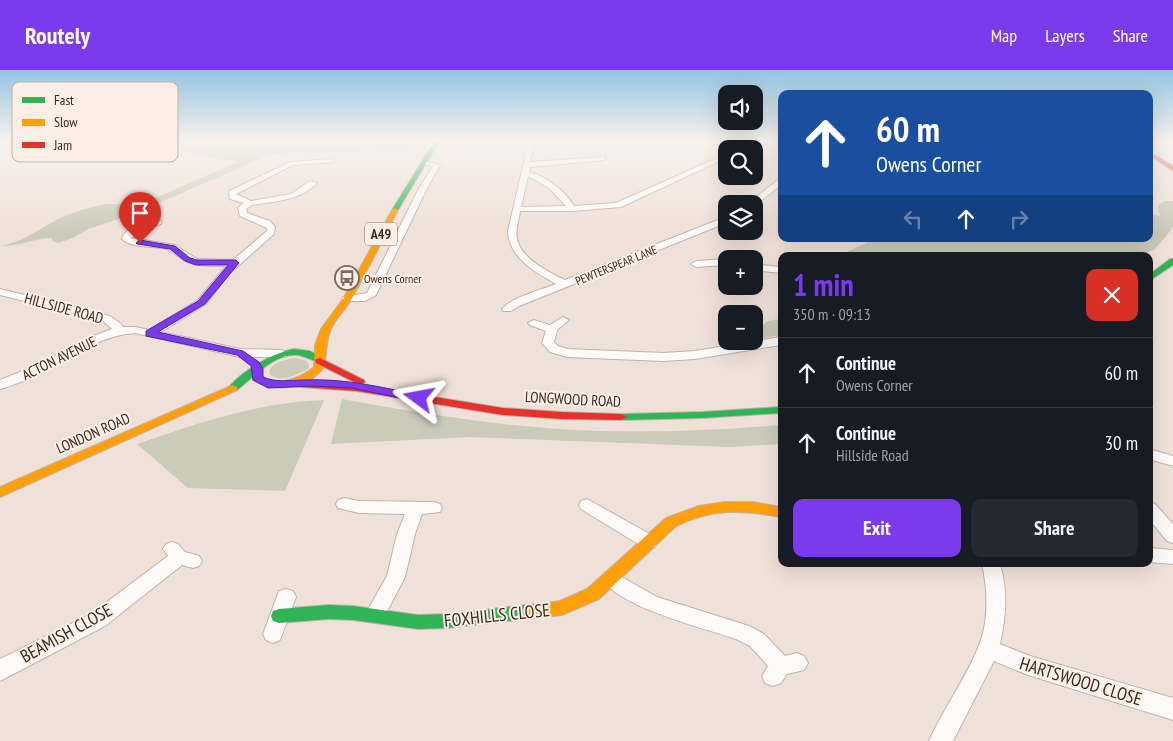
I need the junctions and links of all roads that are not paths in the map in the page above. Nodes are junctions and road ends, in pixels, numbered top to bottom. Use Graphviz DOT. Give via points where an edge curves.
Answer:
graph roads {
  1 [pos="275,171"];
  2 [pos="419,171"];
  3 [pos="433,171"];
  4 [pos="525,171"];
  5 [pos="529,171"];
  6 [pos="692,171"];
  7 [pos="315,182"];
  8 [pos="778,184"];
  9 [pos="763,195"];
  10 [pos="250,203"];
  11 [pos="518,209"];
  12 [pos="572,209"];
  13 [pos="160,222"];
  14 [pos="718,223"];
  15 [pos="1173,261"];
  16 [pos="702,262"];
  17 [pos="718,262"];
  18 [pos="236,263"];
  19 [pos="763,268"];
  20 [pos="778,270"];
  21 [pos="1153,277"];
  22 [pos="566,285"];
  23 [pos="0,292"];
  24 [pos="347,300"];
  25 [pos="507,309"];
  26 [pos="564,320"];
  27 [pos="534,323"];
  28 [pos="326,329"];
  29 [pos="552,329"];
  30 [pos="119,331"];
  31 [pos="150,334"];
  32 [pos="778,341"];
  33 [pos="240,353"];
  34 [pos="285,354"];
  35 [pos="319,360"];
  36 [pos="258,370"];
  37 [pos="287,384"];
  38 [pos="0,385"];
  39 [pos="375,388"];
  40 [pos="200,404"];
  41 [pos="778,409"];
  42 [pos="1153,455"];
  43 [pos="1173,461"];
  44 [pos="0,492"];
  45 [pos="344,504"];
  46 [pos="587,505"];
  47 [pos="434,508"];
  48 [pos="415,509"];
  49 [pos="778,511"];
  50 [pos="1153,513"];
  51 [pos="1173,536"];
  52 [pos="649,542"];
  53 [pos="1153,555"];
  54 [pos="181,556"];
  55 [pos="1173,557"];
  56 [pos="992,567"];
  57 [pos="611,578"];
  58 [pos="286,597"];
  59 [pos="375,615"];
  60 [pos="276,625"];
  61 [pos="989,649"];
  62 [pos="784,668"];
  63 [pos="0,671"];
  64 [pos="1173,709"];
  65 [pos="941,741"];
  1 -- 10 [label="street" via="232,194 236,199"];
  2 -- 24 [label="main road, A49" via="392,214"];
  3 -- 24 [label="street" via="371,295"];
  4 -- 11 [label="street"];
  5 -- 12 [label="street" via="568,202"];
  6 -- 12 [label="street" via="618,205"];
  7 -- 10 [label="street" via="296,195"];
  8 -- 9 [label="street"];
  10 -- 18 [label="street" via="242,208 243,214 267,223 272,230"];
  11 -- 12 [label="street"];
  11 -- 22 [label="street" via="511,237 515,249 543,272"];
  13 -- 18 [label="street" via="135,230 126,239 172,247 188,260 196,262"];
  14 -- 22 [label="street, PEWTERSPEAR LANE"];
  15 -- 21 [label="main road"];
  16 -- 17 [label="street"];
  18 -- 31 [label="street" via="202,302"];
  19 -- 20 [label="street"];
  22 -- 25 [label="street, PEWTERSPEAR LANE"];
  23 -- 30 [label="street, HILLSIDE ROAD" via="106,318"];
  24 -- 28 [label="main road, A49"];
  26 -- 29 [label="street"];
  27 -- 29 [label="street"];
  28 -- 34 [label="main road, A49"];
  28 -- 35 [label="main road, A49"];
  29 -- 32 [label="street" via="548,342 554,349 614,356 695,355"];
  30 -- 31 [label="street, HILLSIDE ROAD" via="135,330"];
  30 -- 38 [label="street, ACTON AVENUE"];
  31 -- 33 [label="street, HILLSIDE ROAD"];
  33 -- 34 [label="street, HILLSIDE ROAD"];
  33 -- 36 [label="street, HILLSIDE ROAD"];
  34 -- 35 [label="main road" via="304,353"];
  34 -- 36 [label="main road, A49" via="269,360"];
  35 -- 37 [label="main road, A49" via="314,374"];
  35 -- 39 [label="main road, LONGWOOD ROAD"];
  36 -- 37 [label="main road" via="257,378 261,382"];
  36 -- 40 [label="main road, LONDON ROAD / A49" via="236,387"];
  37 -- 39 [label="main road, LONGWOOD ROAD" via="312,382"];
  37 -- 40 [label="main road, LONDON ROAD / A49"];
  39 -- 41 [label="main road, LONGWOOD ROAD" via="478,407 566,416 681,416"];
  40 -- 44 [label="main road, LONDON ROAD / A49"];
  42 -- 43 [label="street"];
  45 -- 48 [label="street"];
  46 -- 52 [label="street"];
  47 -- 48 [label="street"];
  48 -- 59 [label="street" via="396,577"];
  49 -- 52 [label="main road, FOXHILLS CLOSE" via="744,505 710,506 670,522"];
  50 -- 51 [label="street"];
  52 -- 57 [label="main road, FOXHILLS CLOSE"];
  53 -- 55 [label="street"];
  54 -- 63 [label="street, BEAMISH CLOSE" via="100,618"];
  56 -- 61 [label="street" via="996,601"];
  57 -- 59 [label="main road, FOXHILLS CLOSE" via="578,602 544,611 418,622"];
  57 -- 62 [label="street" via="651,603 742,632 757,640"];
  58 -- 60 [label="street, FOXHILLS CLOSE"];
  59 -- 60 [label="main road, FOXHILLS CLOSE" via="329,612"];
  61 -- 64 [label="street, HARTSWOOD CLOSE" via="1028,665"];
  61 -- 65 [label="street"];
}
